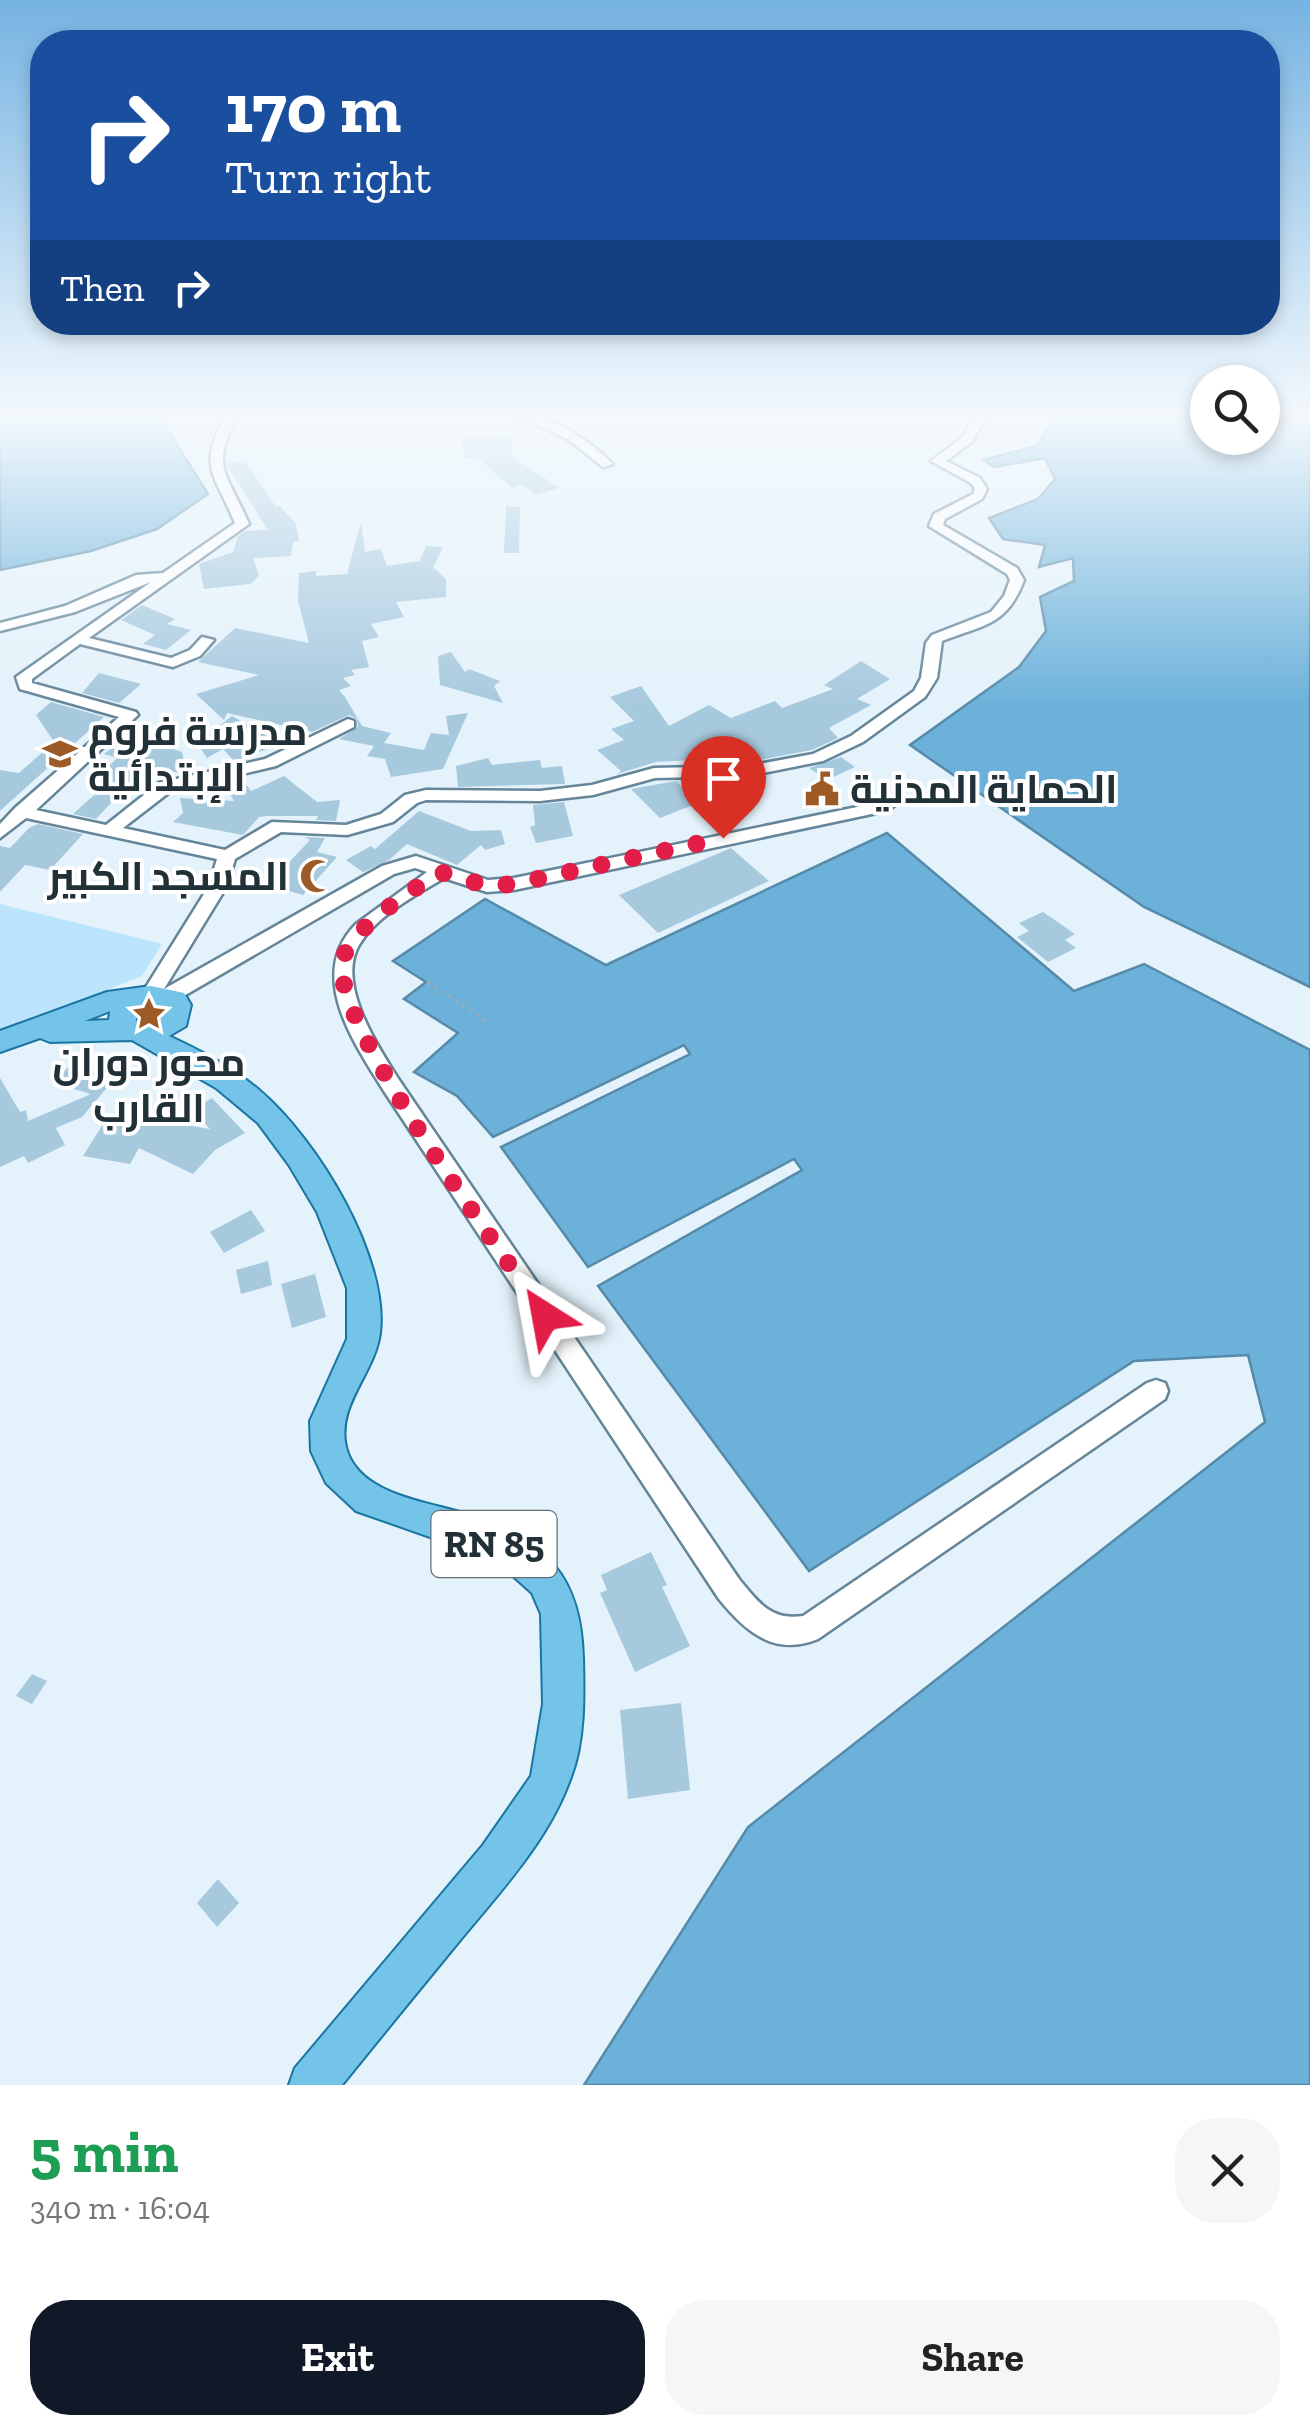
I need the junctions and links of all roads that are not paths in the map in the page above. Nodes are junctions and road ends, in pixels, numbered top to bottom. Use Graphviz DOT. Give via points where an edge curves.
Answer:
graph roads {
  1 [pos="235,510"];
  2 [pos="951,510"];
  3 [pos="166,577"];
  4 [pos="0,626"];
  5 [pos="76,638"];
  6 [pos="208,640"];
  7 [pos="348,724"];
  8 [pos="886,806"];
  9 [pos="22,812"];
  10 [pos="110,830"];
  11 [pos="0,833"];
  12 [pos="227,856"];
  13 [pos="440,872"];
  14 [pos="159,1001"];
  15 [pos="134,1032"];
  16 [pos="12,1037"];
  17 [pos="198,1062"];
  18 [pos="1156,1391"];
  19 [pos="312,2085"];
  1 -- 3 [label="street" via="242,524"];
  2 -- 12 [label="street" via="936,526 1012,572 1018,580 1014,592 996,618 937,638 920,694 840,750 767,769 666,771 540,796 426,795 387,818 347,830 278,826"];
  3 -- 4 [label="street" via="141,578 70,609"];
  3 -- 5 [label="street"];
  5 -- 6 [label="street" via="173,663"];
  5 -- 9 [label="street" via="28,672 23,683 130,715"];
  7 -- 10 [label="street" via="270,762 165,788"];
  8 -- 13 [label="street" via="514,884 487,886"];
  9 -- 10 [label="street"];
  9 -- 11 [label="street"];
  10 -- 12 [label="street"];
  12 -- 14 [label="street"];
  13 -- 14 [label="street" via="416,862 388,870"];
  13 -- 18 [label="street" via="352,939 342,962 344,993 418,1126 729,1589 767,1628 782,1634 808,1629"];
  14 -- 15 [label="main road" via="162,1030"];
  14 -- 15 [label="main road" via="121,1018"];
  14 -- 16 [label="main road" via="116,999"];
  14 -- 17 [label="main road"];
  15 -- 16 [label="main road"];
  15 -- 17 [label="main road, RN 85"];
  17 -- 19 [label="main road, RN 85" via="250,1098 284,1136 360,1274 362,1344 324,1426 340,1476 359,1494 474,1534 530,1564 560,1604 563,1695 552,1776 506,1851"];
}
